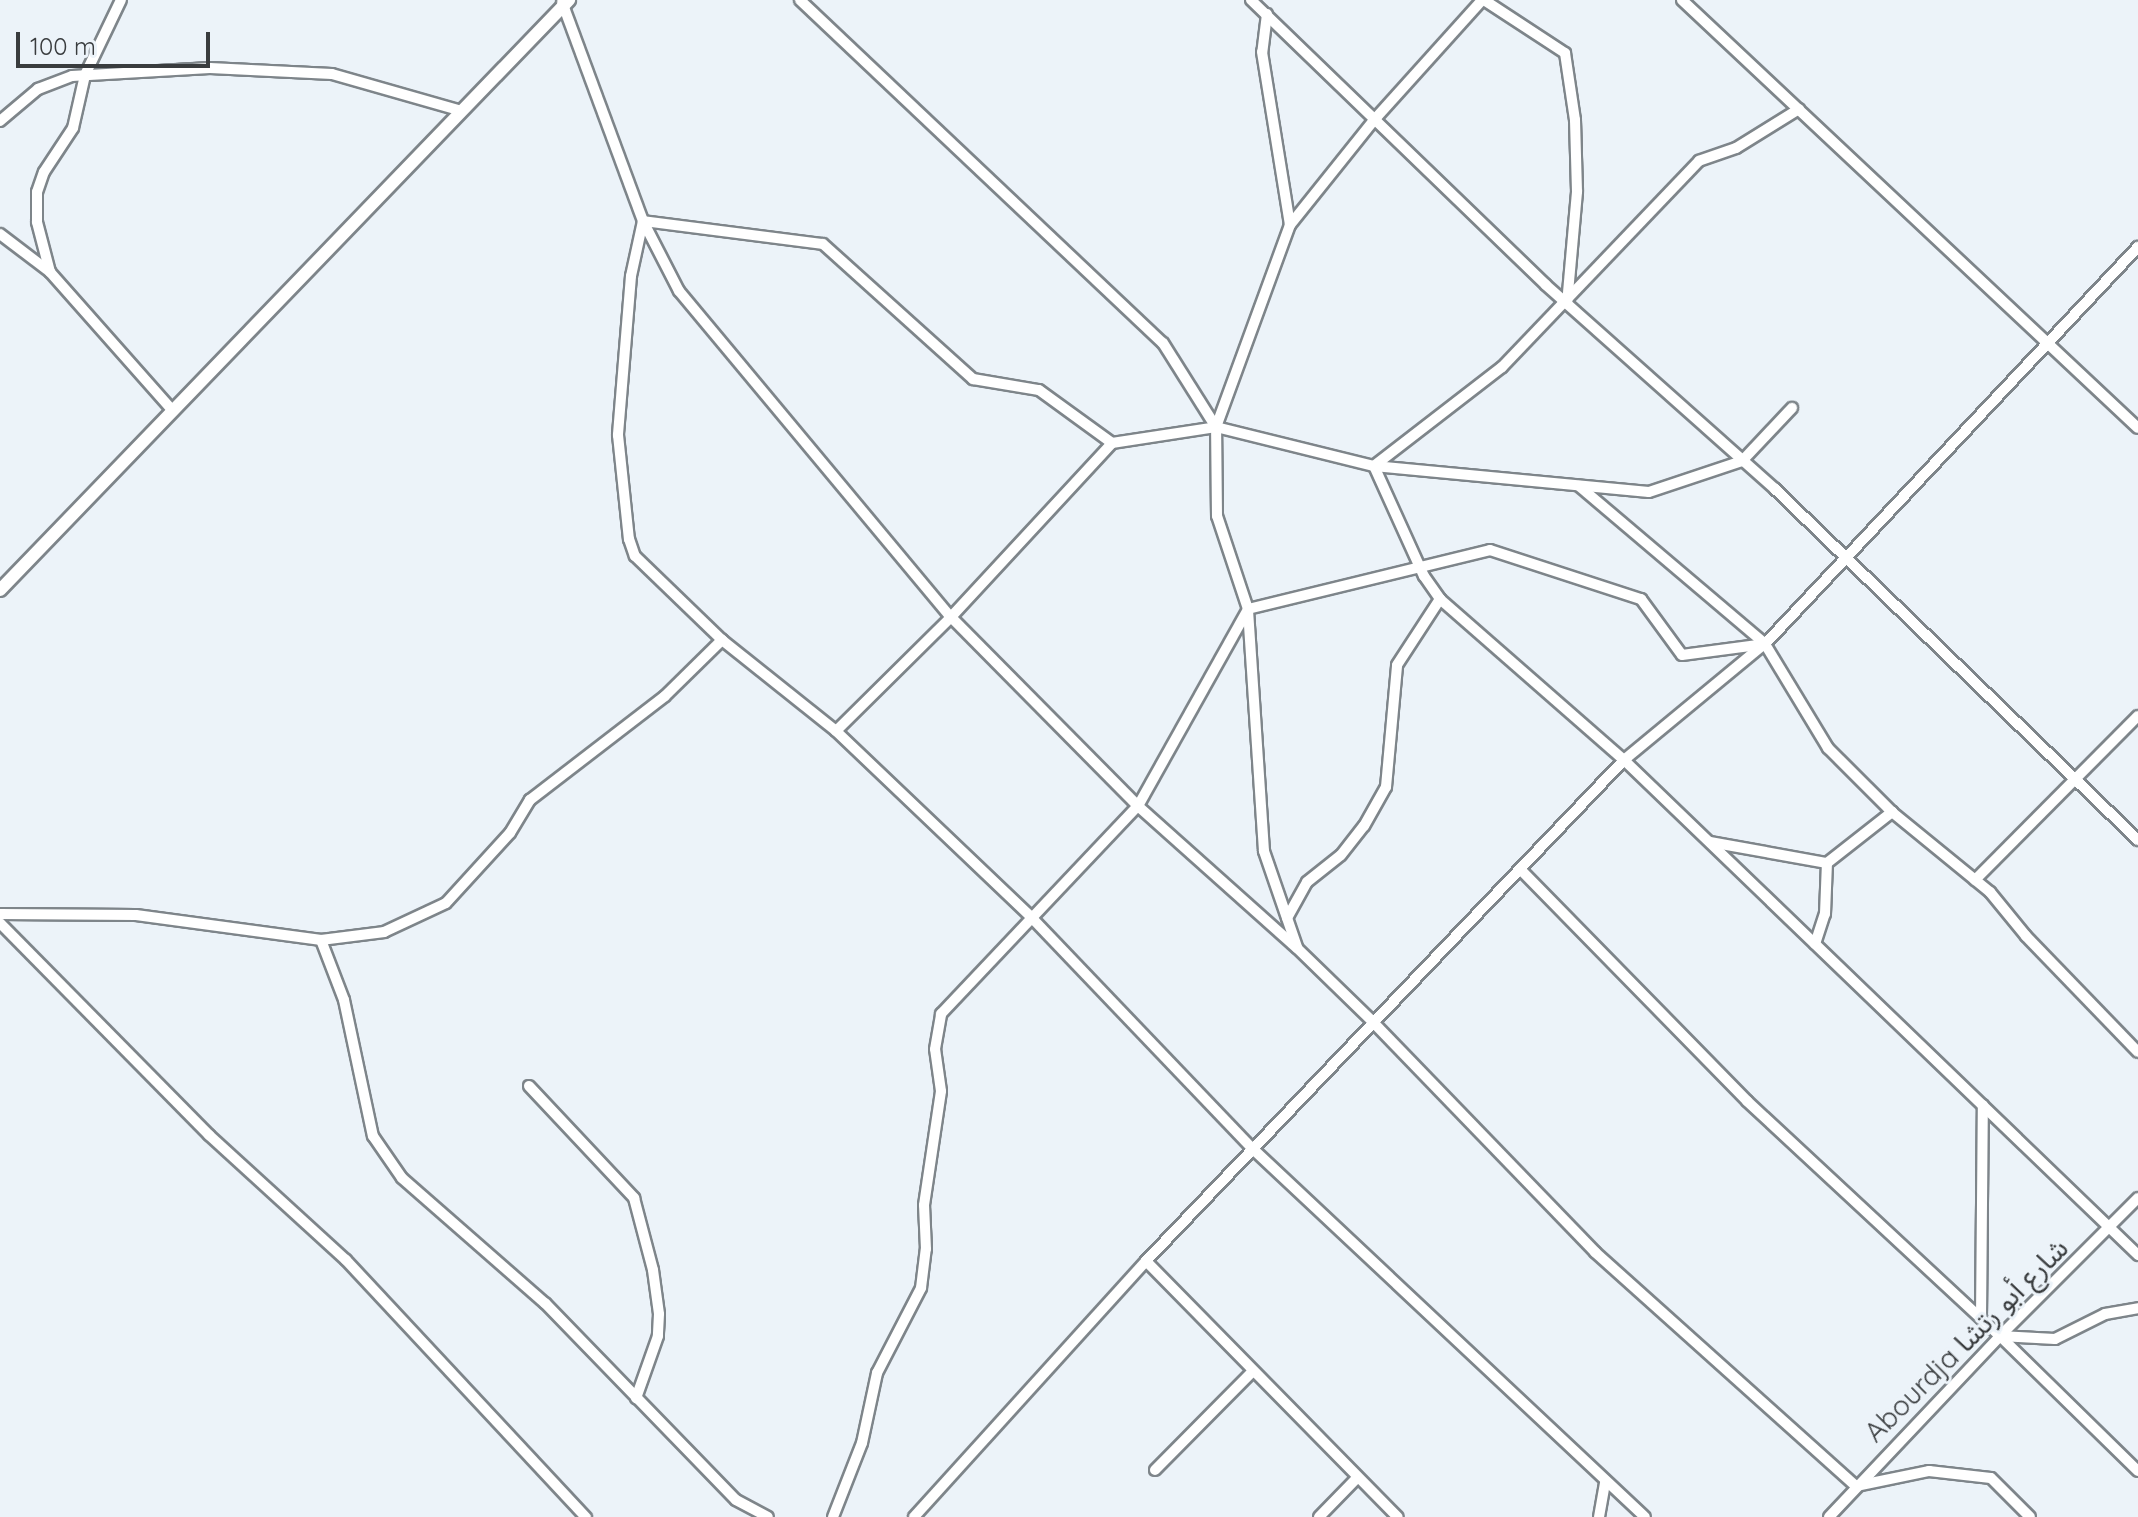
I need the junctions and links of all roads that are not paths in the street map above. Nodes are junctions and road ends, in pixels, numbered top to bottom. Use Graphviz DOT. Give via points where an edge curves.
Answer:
graph roads {
  1 [pos="121,0"];
  2 [pos="800,0"];
  3 [pos="1251,0"];
  4 [pos="1483,0"];
  5 [pos="1682,0"];
  6 [pos="564,2"];
  7 [pos="1267,14"];
  8 [pos="85,75"];
  9 [pos="1799,109"];
  10 [pos="462,111"];
  11 [pos="1375,119"];
  12 [pos="0,121"];
  13 [pos="643,221"];
  14 [pos="1290,225"];
  15 [pos="0,234"];
  16 [pos="2138,247"];
  17 [pos="50,272"];
  18 [pos="1567,303"];
  19 [pos="2049,344"];
  20 [pos="1792,408"];
  21 [pos="173,411"];
  22 [pos="1216,427"];
  23 [pos="2138,428"];
  24 [pos="1112,443"];
  25 [pos="1742,461"];
  26 [pos="1374,466"];
  27 [pos="1578,485"];
  28 [pos="1847,557"];
  29 [pos="1420,568"];
  30 [pos="0,590"];
  31 [pos="1440,599"];
  32 [pos="1248,609"];
  33 [pos="951,617"];
  34 [pos="722,640"];
  35 [pos="1765,644"];
  36 [pos="2138,716"];
  37 [pos="836,731"];
  38 [pos="1624,760"];
  39 [pos="2074,780"];
  40 [pos="1138,806"];
  41 [pos="1892,812"];
  42 [pos="2138,840"];
  43 [pos="1709,842"];
  44 [pos="1827,863"];
  45 [pos="1520,869"];
  46 [pos="1975,880"];
  47 [pos="0,914"];
  48 [pos="1031,917"];
  49 [pos="1287,918"];
  50 [pos="0,923"];
  51 [pos="321,940"];
  52 [pos="1815,944"];
  53 [pos="1297,948"];
  54 [pos="1373,1022"];
  55 [pos="2138,1052"];
  56 [pos="529,1086"];
  57 [pos="1983,1105"];
  58 [pos="1254,1150"];
  59 [pos="2138,1198"];
  60 [pos="2111,1228"];
  61 [pos="2138,1255"];
  62 [pos="1146,1261"];
  63 [pos="2138,1308"];
  64 [pos="1981,1318"];
  65 [pos="2000,1336"];
  66 [pos="1253,1371"];
  67 [pos="636,1398"];
  68 [pos="1155,1470"];
  69 [pos="2138,1471"];
  70 [pos="1357,1478"];
  71 [pos="1605,1483"];
  72 [pos="1856,1486"];
  73 [pos="1627,1501"];
  74 [pos="586,1517"];
  75 [pos="768,1517"];
  76 [pos="833,1517"];
  77 [pos="914,1517"];
  78 [pos="1319,1517"];
  79 [pos="1398,1517"];
  80 [pos="1599,1517"];
  81 [pos="1629,1517"];
  82 [pos="1645,1517"];
  83 [pos="1829,1517"];
  84 [pos="2030,1517"];
  1 -- 8 [label="street"];
  2 -- 22 [label="street" via="1163,343"];
  3 -- 7 [label="street"];
  4 -- 11 [label="street"];
  4 -- 18 [label="street" via="1565,53 1575,120 1577,192"];
  5 -- 9 [label="street"];
  6 -- 10 [label="street"];
  6 -- 13 [label="street"];
  7 -- 11 [label="street"];
  7 -- 14 [label="street" via="1262,52"];
  8 -- 10 [label="street" via="210,68 332,74"];
  8 -- 12 [label="street" via="38,89"];
  8 -- 17 [label="street" via="73,128 37,192 37,222"];
  9 -- 18 [label="street" via="1736,148 1699,161"];
  9 -- 19 [label="street"];
  10 -- 21 [label="street"];
  11 -- 14 [label="street"];
  11 -- 18 [label="street"];
  13 -- 24 [label="street" via="823,244 973,379 1039,390"];
  13 -- 33 [label="street" via="697,316"];
  13 -- 34 [label="street" via="631,276 618,435 629,539 635,556"];
  14 -- 22 [label="street"];
  15 -- 17 [label="street"];
  16 -- 19 [label="street"];
  17 -- 21 [label="street"];
  18 -- 25 [label="street"];
  18 -- 26 [label="street" via="1502,367"];
  19 -- 23 [label="street"];
  19 -- 28 [label="street"];
  20 -- 25 [label="street"];
  21 -- 30 [label="street"];
  22 -- 24 [label="street"];
  22 -- 26 [label="street"];
  22 -- 32 [label="street" via="1217,516"];
  24 -- 33 [label="street"];
  25 -- 27 [label="street" via="1649,492"];
  25 -- 28 [label="street"];
  26 -- 27 [label="street"];
  26 -- 29 [label="street"];
  27 -- 35 [label="street"];
  28 -- 35 [label="street"];
  28 -- 39 [label="street"];
  29 -- 31 [label="street"];
  29 -- 32 [label="street"];
  29 -- 35 [label="street" via="1490,550 1641,599 1682,655"];
  31 -- 38 [label="street"];
  31 -- 49 [label="street" via="1397,665 1386,787 1364,826 1341,855 1307,882"];
  32 -- 40 [label="street"];
  32 -- 49 [label="street" via="1264,851"];
  33 -- 37 [label="street"];
  33 -- 40 [label="street"];
  34 -- 37 [label="street"];
  34 -- 51 [label="street" via="665,696 530,800 510,833 446,903 384,932"];
  35 -- 38 [label="street"];
  35 -- 41 [label="street" via="1828,748"];
  36 -- 39 [label="street"];
  37 -- 48 [label="street"];
  38 -- 43 [label="street"];
  38 -- 45 [label="street"];
  39 -- 42 [label="street"];
  39 -- 46 [label="street"];
  40 -- 48 [label="street"];
  40 -- 53 [label="street"];
  41 -- 44 [label="street"];
  41 -- 46 [label="street"];
  43 -- 44 [label="street"];
  43 -- 52 [label="street"];
  44 -- 52 [label="street" via="1825,914"];
  45 -- 54 [label="street"];
  45 -- 64 [label="street" via="1747,1101"];
  46 -- 55 [label="street"];
  47 -- 51 [label="street" via="136,915"];
  48 -- 58 [label="street"];
  48 -- 76 [label="street" via="941,1014 935,1049 941,1091 924,1205 921,1288 877,1373 862,1443"];
  49 -- 53 [label="street"];
  50 -- 74 [label="street" via="209,1135 346,1260"];
  51 -- 67 [label="street" via="344,1000 373,1136 402,1178 545,1303"];
  52 -- 57 [label="street"];
  53 -- 54 [label="street"];
  54 -- 58 [label="street"];
  54 -- 72 [label="street" via="1595,1252"];
  56 -- 67 [label="street" via="634,1198 659,1314 658,1336"];
  57 -- 60 [label="street"];
  57 -- 64 [label="street"];
  58 -- 62 [label="street"];
  58 -- 71 [label="street"];
  59 -- 60 [label="street, Abourdja شارع أبو رتشا"];
  60 -- 61 [label="street"];
  60 -- 65 [label="street, Abourdja شارع أبو رتشا"];
  62 -- 66 [label="street"];
  62 -- 77 [label="street"];
  63 -- 65 [label="street" via="2105,1314 2055,1339"];
  64 -- 65 [label="street"];
  65 -- 69 [label="street"];
  65 -- 72 [label="street, Abourdja شارع أبو رتشا"];
  66 -- 68 [label="street"];
  66 -- 70 [label="street"];
  67 -- 75 [label="street" via="736,1500"];
  70 -- 78 [label="street"];
  70 -- 79 [label="street"];
  71 -- 73 [label="street"];
  71 -- 80 [label="street"];
  72 -- 83 [label="street, Abourdja شارع أبو رتشا"];
  72 -- 84 [label="street" via="1929,1471 1991,1478"];
  73 -- 81 [label="street"];
  73 -- 82 [label="street"];
}
